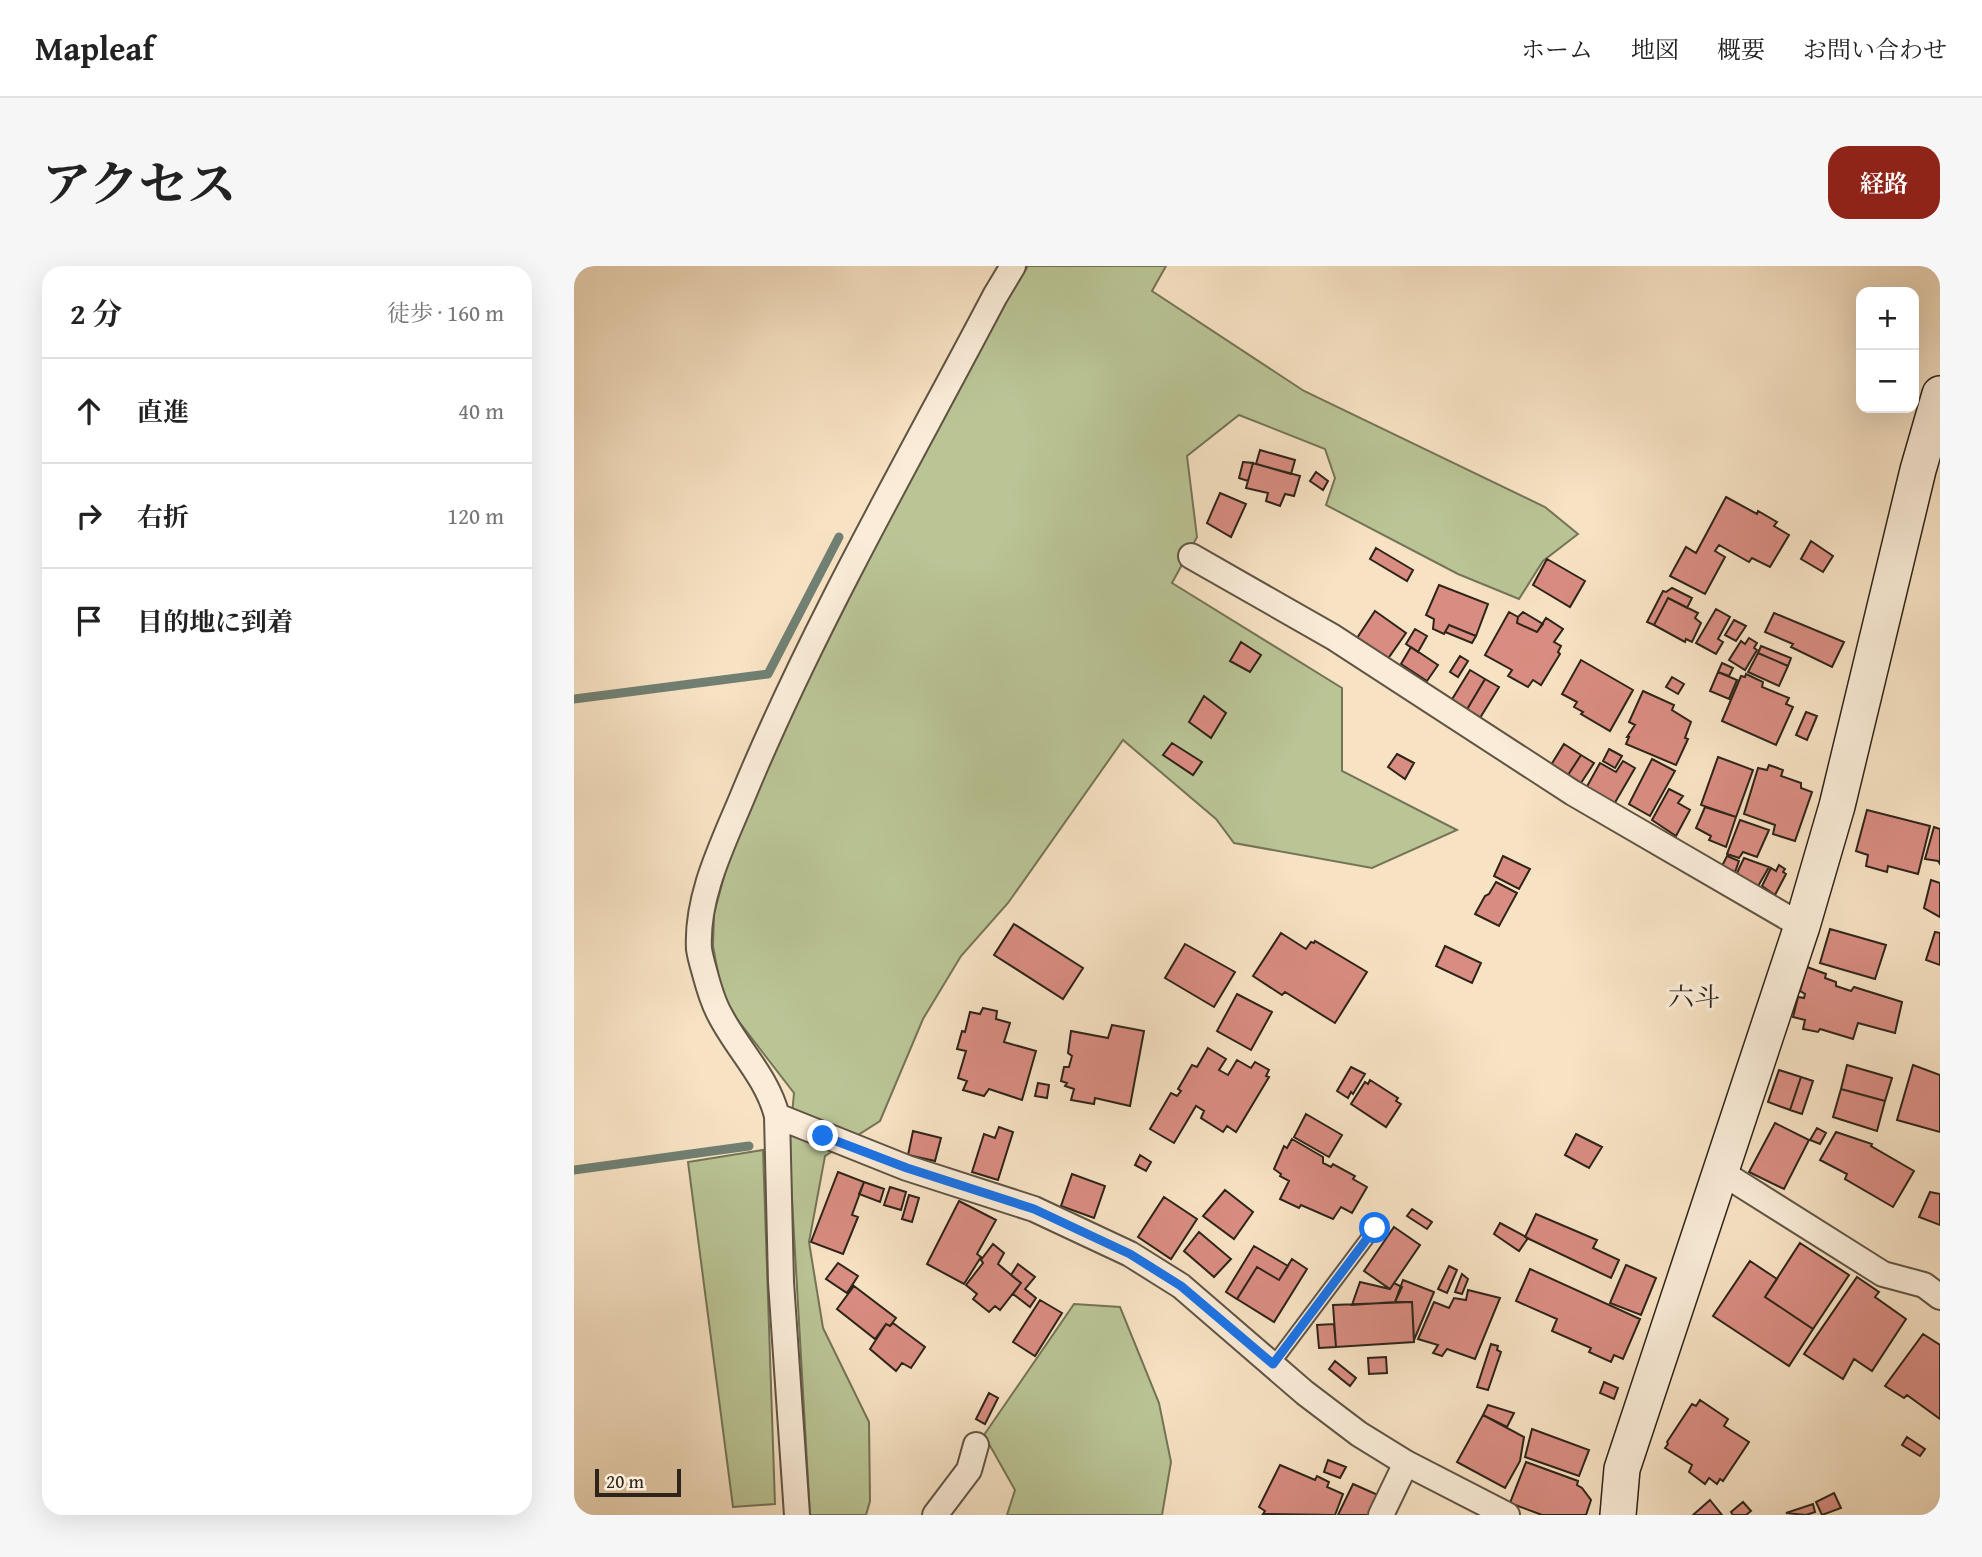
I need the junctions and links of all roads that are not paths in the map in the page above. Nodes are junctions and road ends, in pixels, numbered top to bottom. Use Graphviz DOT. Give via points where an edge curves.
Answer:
graph roads {
  1 [pos="1013,266"];
  2 [pos="1940,394"];
  3 [pos="1191,556"];
  4 [pos="1801,926"];
  5 [pos="777,1116"];
  6 [pos="1721,1172"];
  7 [pos="1375,1228"];
  8 [pos="1940,1297"];
  9 [pos="1273,1364"];
  10 [pos="976,1445"];
  11 [pos="1406,1463"];
  12 [pos="797,1515"];
  13 [pos="935,1515"];
  14 [pos="1381,1515"];
  15 [pos="1507,1515"];
  16 [pos="1618,1515"];
  1 -- 5 [label="street" via="772,724 706,894 699,951 709,989 720,1015 764,1082"];
  2 -- 4 [label="street" via="1850,755"];
  3 -- 4 [label="street" via="1333,637 1573,793"];
  4 -- 6 [label="street"];
  5 -- 9 [label="street" via="907,1168 1034,1209 1130,1254 1181,1286"];
  5 -- 12 [label="street" via="781,1282"];
  6 -- 8 [label="street" via="1883,1274 1924,1286"];
  6 -- 16 [label="street" via="1622,1469"];
  7 -- 9 [label="lane"];
  9 -- 11 [label="street" via="1349,1426"];
  10 -- 13 [label="street" via="969,1470"];
  11 -- 14 [label="street"];
  11 -- 15 [label="street"];
}
